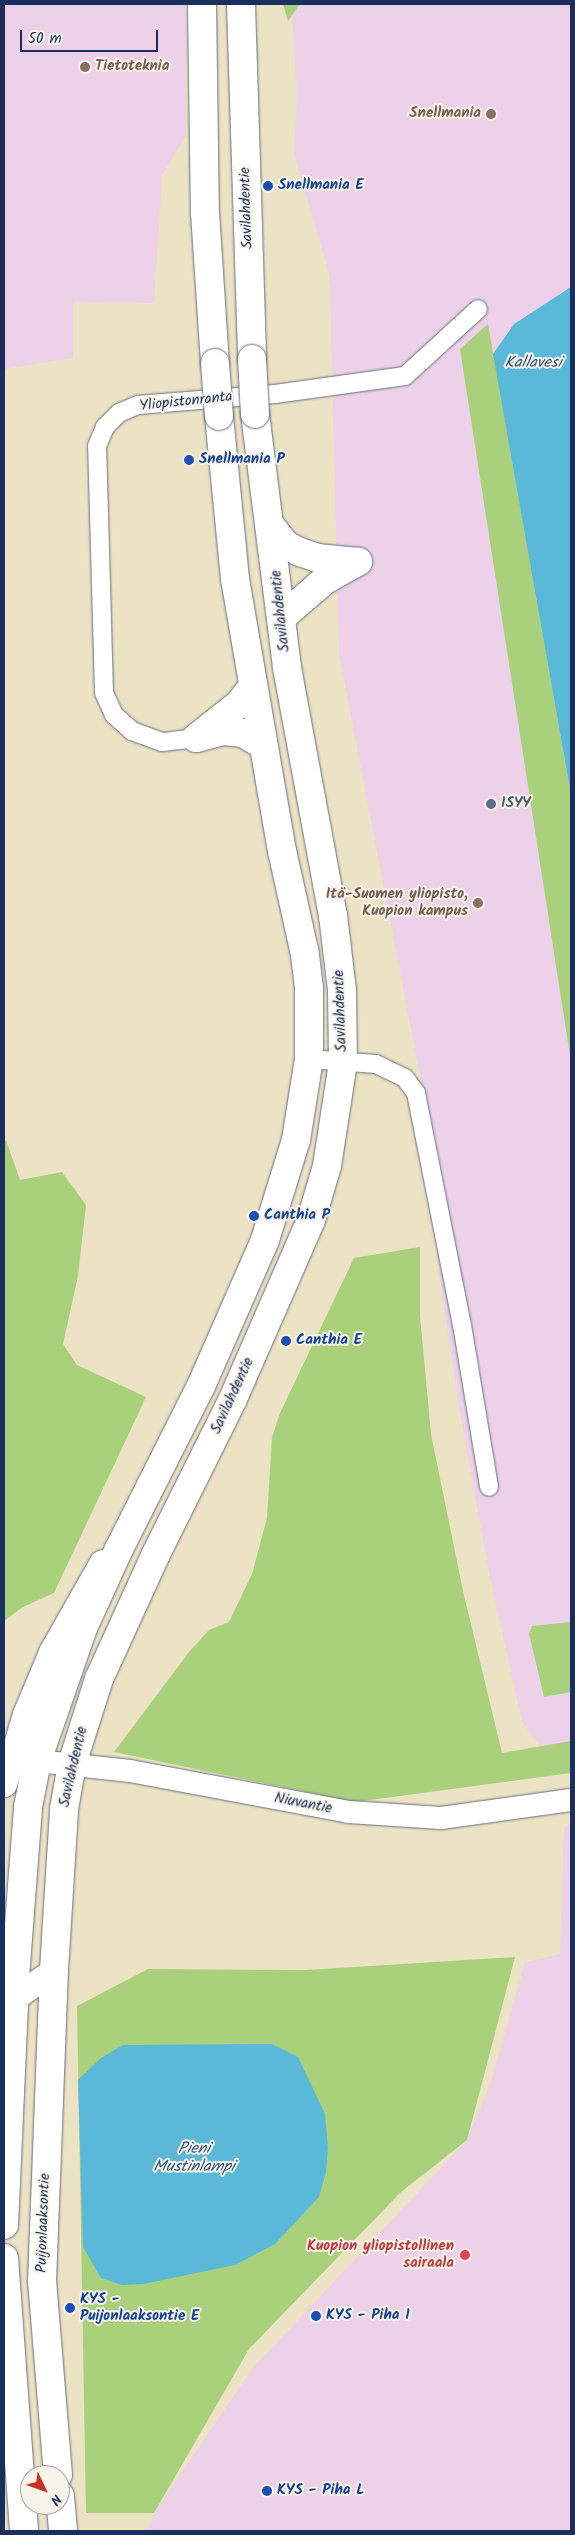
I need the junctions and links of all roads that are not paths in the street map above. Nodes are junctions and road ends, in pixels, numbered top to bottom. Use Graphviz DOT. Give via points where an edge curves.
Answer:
graph roads {
  1 [pos="202,4"];
  2 [pos="241,4"];
  3 [pos="478,309"];
  4 [pos="272,526"];
  5 [pos="281,618"];
  6 [pos="253,686"];
  7 [pos="196,738"];
  8 [pos="263,745"];
  9 [pos="309,1059"];
  10 [pos="342,1063"];
  11 [pos="159,1471"];
  12 [pos="489,1486"];
  13 [pos="37,1761"];
  14 [pos="72,1764"];
  15 [pos="4,1784"];
  16 [pos="571,1800"];
  17 [pos="10,1967"];
  18 [pos="54,1970"];
  19 [pos="9,2002"];
  20 [pos="7,2074"];
  21 [pos="4,2225"];
  22 [pos="4,2258"];
  23 [pos="57,2465"];
  24 [pos="62,2515"];
  25 [pos="24,2531"];
  26 [pos="63,2531"];
  1 -- 6 [label="main road, Savilahdentie, bridge" via="205,213 215,363 228,522"];
  2 -- 4 [label="main road, Savilahdentie, bridge" via="252,359 256,414"];
  3 -- 7 [label="street, Yliopistonranta" via="404,376 276,394 138,405 119,413 105,427 97,446 104,693 114,715 132,731 162,742"];
  4 -- 5 [label="main road, Savilahdentie"];
  4 -- 5 [label="main road" via="286,545 300,552 317,558 358,562 325,580"];
  5 -- 10 [label="main road, Savilahdentie" via="287,667 333,916 342,990"];
  6 -- 7 [label="main road" via="238,704"];
  6 -- 8 [label="main road, Savilahdentie"];
  7 -- 8 [label="main road" via="223,731 243,733"];
  8 -- 9 [label="main road, Savilahdentie" via="304,950 309,988"];
  9 -- 10 [label="street"];
  9 -- 11 [label="main road, Savilahdentie" via="296,1140 265,1240 201,1386"];
  10 -- 12 [label="street" via="376,1064 406,1078 416,1093"];
  10 -- 14 [label="main road, Savilahdentie" via="327,1166 311,1220 232,1401 156,1554 99,1680"];
  11 -- 13 [label="main road, Savilahdentie" via="83,1628"];
  11 -- 15 [label="main road" via="51,1652 25,1714"];
  13 -- 14 [label="street, Niuvantie"];
  13 -- 17 [label="main road, Savilahdentie" via="28,1807"];
  14 -- 16 [label="street, Niuvantie" via="130,1771 349,1812 441,1818"];
  14 -- 18 [label="main road, Savilahdentie" via="64,1809"];
  17 -- 18 [label="main road"];
  17 -- 19 [label="main road"];
  18 -- 19 [label="main road"];
  18 -- 23 [label="main road, Puijonlaaksontie" via="42,2282"];
  19 -- 20 [label="main road"];
  20 -- 21 [label="main road"];
  22 -- 25 [label="main road"];
  24 -- 26 [label="main road"];
}
